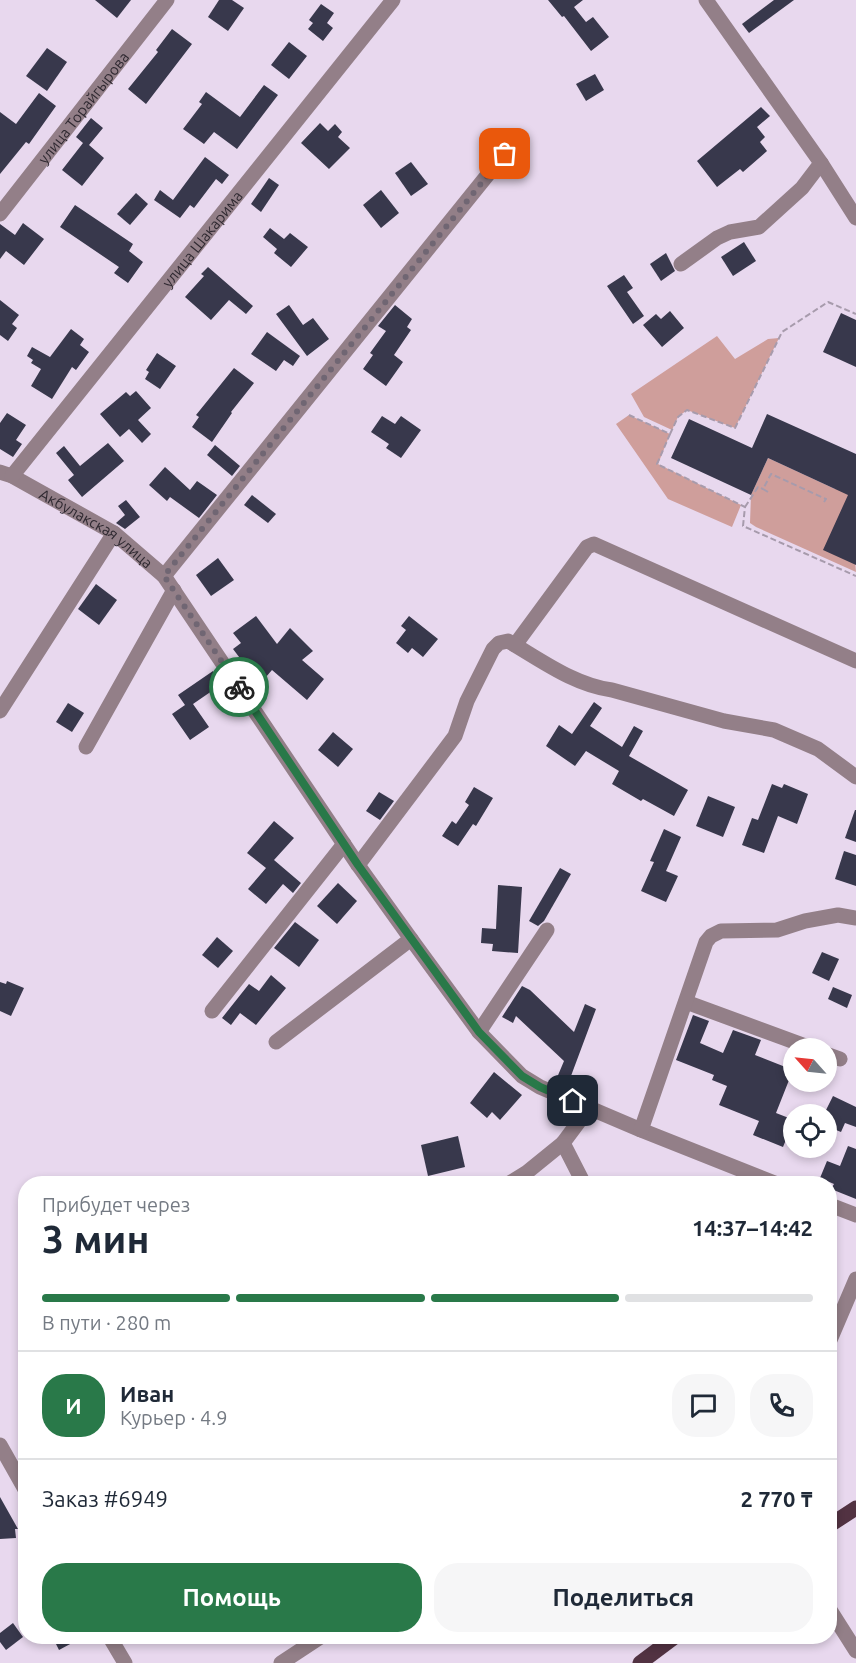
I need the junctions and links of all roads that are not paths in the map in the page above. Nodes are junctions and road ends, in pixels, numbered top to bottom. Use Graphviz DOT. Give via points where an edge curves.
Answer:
graph roads {
  1 [pos="167,0"];
  2 [pos="393,0"];
  3 [pos="706,0"];
  4 [pos="519,136"];
  5 [pos="821,164"];
  6 [pos="0,214"];
  7 [pos="856,218"];
  8 [pos="681,264"];
  9 [pos="6,474"];
  10 [pos="114,533"];
  11 [pos="164,576"];
  12 [pos="174,590"];
  13 [pos="514,645"];
  14 [pos="856,662"];
  15 [pos="0,711"];
  16 [pos="86,747"];
  17 [pos="856,777"];
  18 [pos="344,844"];
  19 [pos="358,865"];
  20 [pos="856,918"];
  21 [pos="547,930"];
  22 [pos="411,939"];
  23 [pos="686,1002"];
  24 [pos="212,1011"];
  25 [pos="479,1032"];
  26 [pos="784,1038"];
  27 [pos="276,1042"];
  28 [pos="589,1108"];
  29 [pos="641,1130"];
  30 [pos="563,1143"];
  31 [pos="520,1176"];
  32 [pos="580,1176"];
  33 [pos="757,1176"];
  34 [pos="837,1208"];
  35 [pos="856,1215"];
  36 [pos="856,1278"];
  37 [pos="837,1323"];
  38 [pos="0,1445"];
  39 [pos="18,1477"];
  40 [pos="856,1508"];
  41 [pos="837,1520"];
  42 [pos="837,1621"];
  43 [pos="114,1644"];
  44 [pos="310,1644"];
  45 [pos="665,1644"];
  46 [pos="856,1651"];
  47 [pos="125,1663"];
  48 [pos="281,1663"];
  49 [pos="640,1663"];
  1 -- 6 [label="street, улица Торайгырова"];
  2 -- 9 [label="street, улица Шакарима"];
  3 -- 5 [label="street"];
  4 -- 11 [label="street"];
  5 -- 7 [label="street"];
  5 -- 8 [label="street" via="802,188 759,227 717,238"];
  9 -- 10 [label="street, Акбулакская улица"];
  10 -- 11 [label="street, Акбулакская улица"];
  10 -- 15 [label="street"];
  11 -- 12 [label="street, Акбулакская улица"];
  12 -- 16 [label="street"];
  12 -- 18 [label="street, Акбулакская улица"];
  13 -- 14 [label="street" via="587,546 594,544"];
  13 -- 17 [label="street" via="575,680 598,688 774,730 818,749"];
  13 -- 19 [label="street" via="508,641 493,649 455,736"];
  18 -- 19 [label="street, Акбулакская улица"];
  18 -- 24 [label="street"];
  19 -- 22 [label="street, Акбулакская улица"];
  20 -- 23 [label="street" via="838,915 777,930 721,931 706,942"];
  21 -- 25 [label="street"];
  22 -- 25 [label="street, Акбулакская улица"];
  22 -- 27 [label="street"];
  23 -- 26 [label="street"];
  23 -- 29 [label="street"];
  25 -- 28 [label="street, Акбулакская улица" via="522,1076"];
  28 -- 29 [label="street, Акбулакская улица"];
  28 -- 30 [label="street"];
  29 -- 33 [label="street, Акбулакская улица"];
  30 -- 31 [label="street"];
  30 -- 32 [label="street"];
  34 -- 35 [label="street"];
  36 -- 37 [label="street"];
  38 -- 39 [label="street"];
  40 -- 41 [label="main road"];
  42 -- 46 [label="street"];
  43 -- 47 [label="street"];
  44 -- 48 [label="street"];
  45 -- 49 [label="main road"];
}
